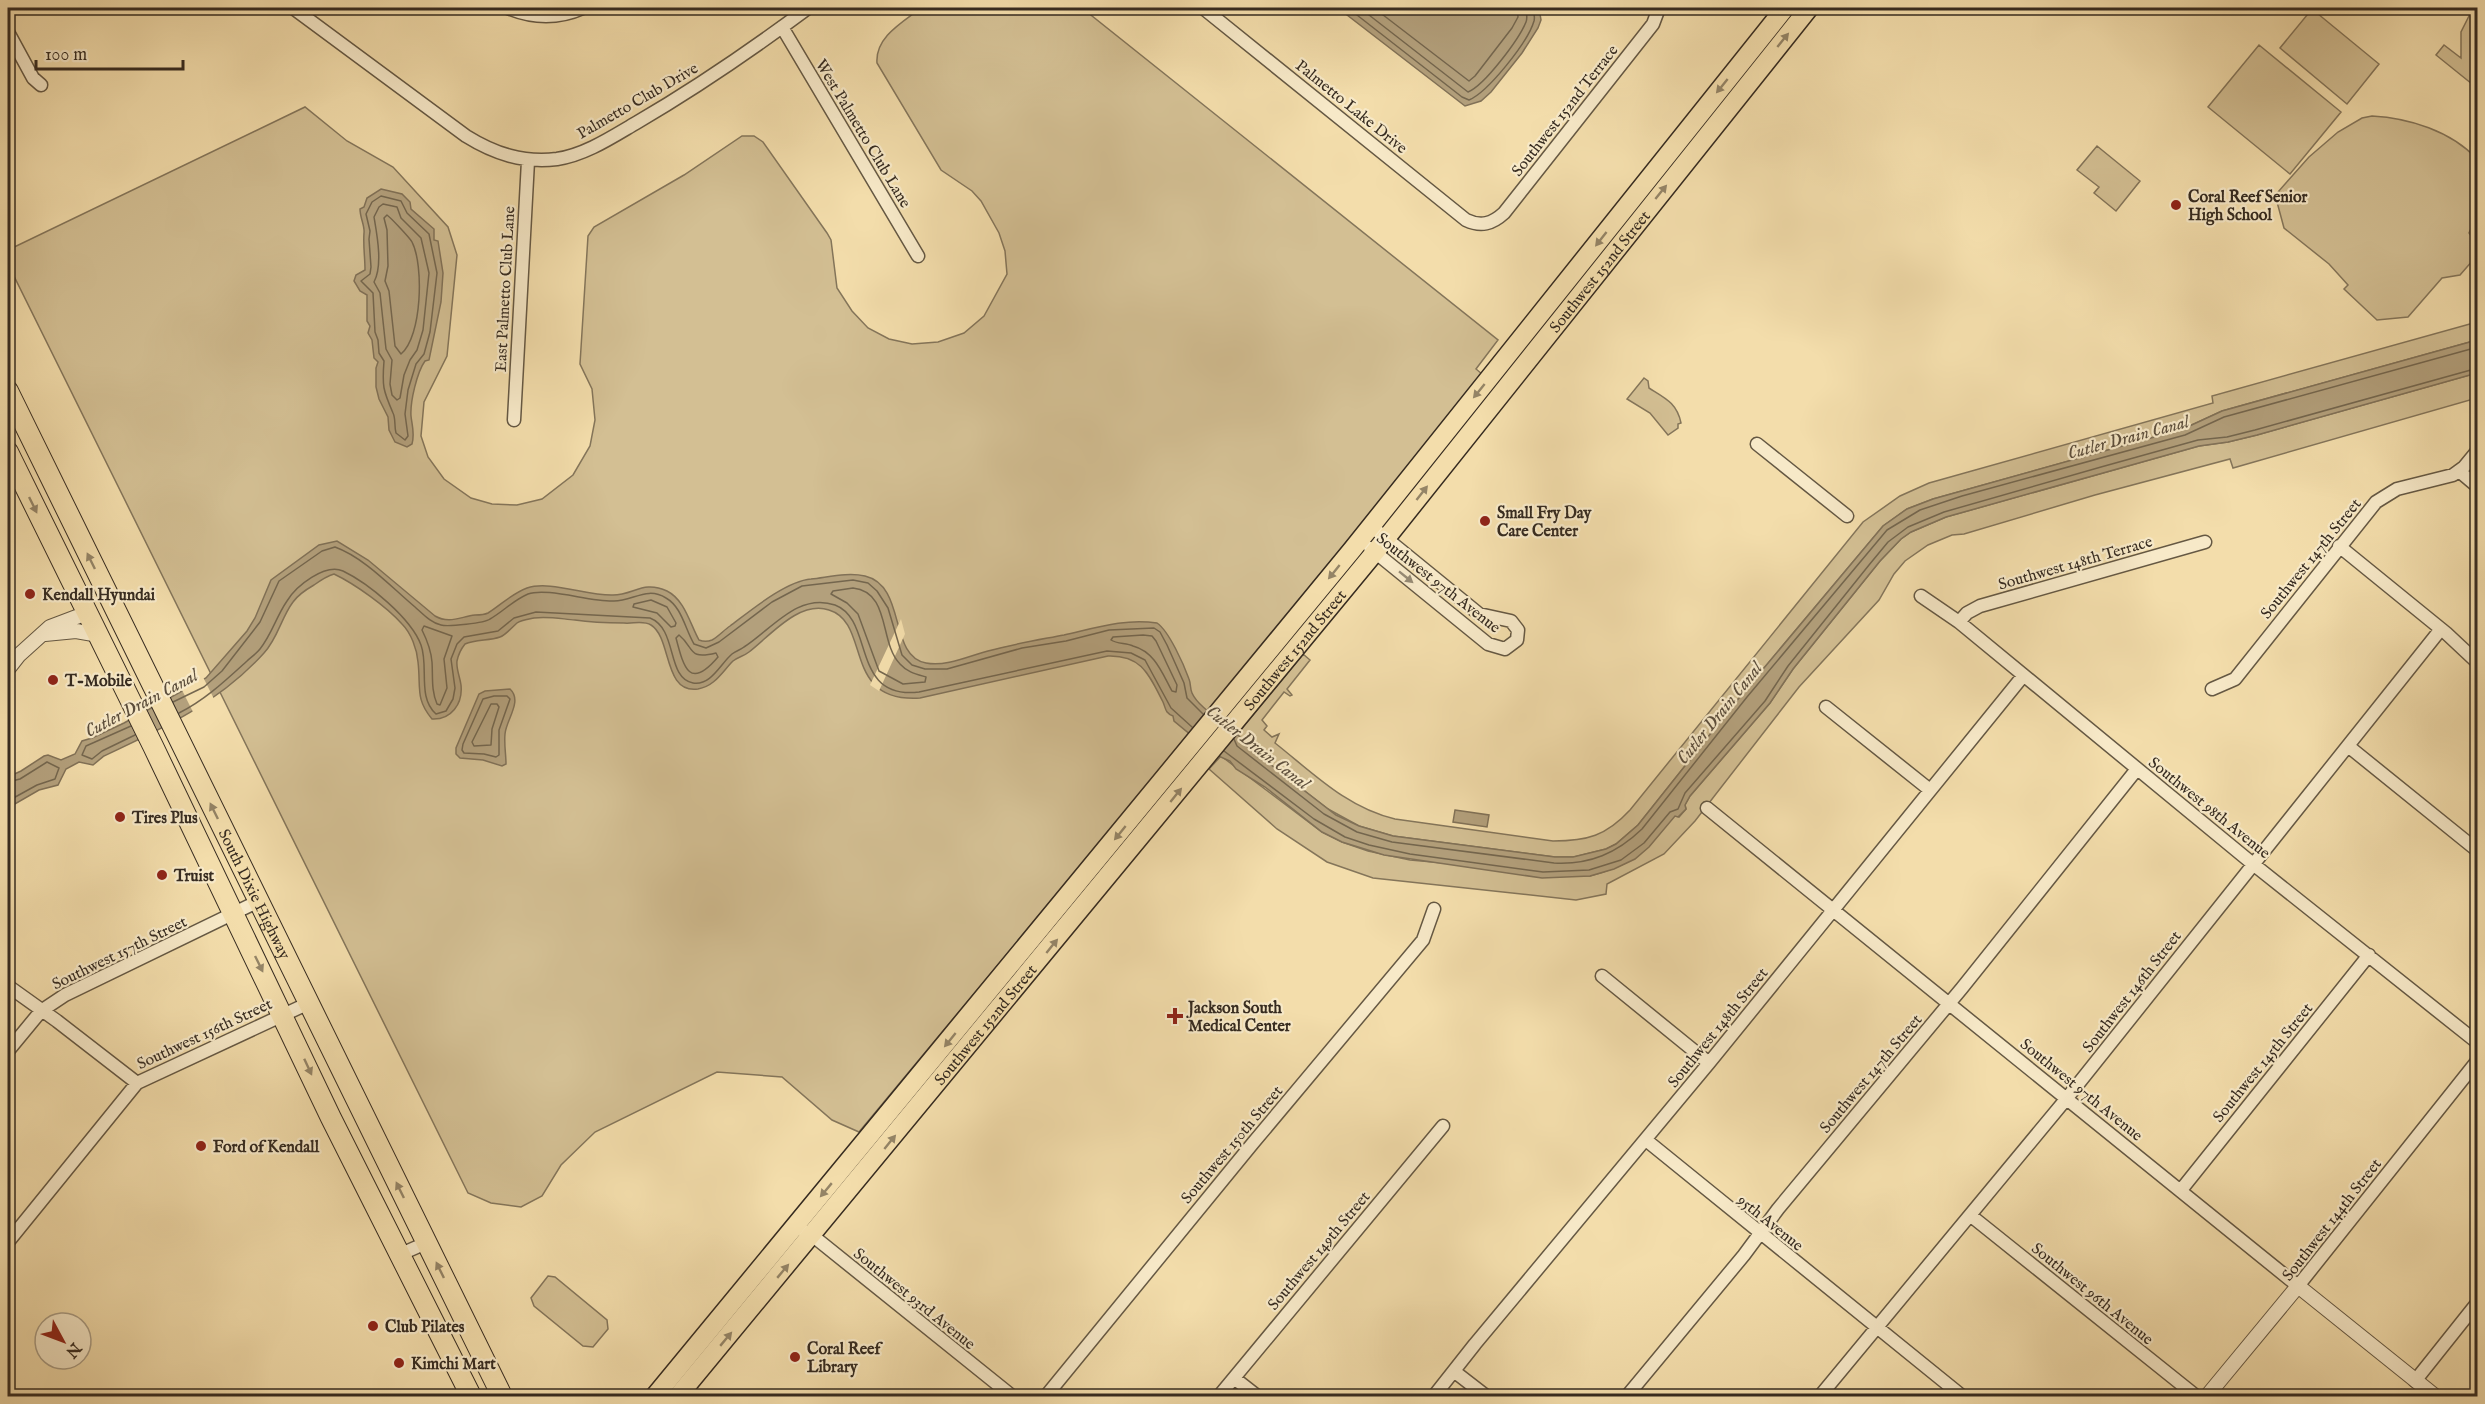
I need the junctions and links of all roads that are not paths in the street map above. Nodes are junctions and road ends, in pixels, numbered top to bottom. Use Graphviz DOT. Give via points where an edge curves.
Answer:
graph roads {
  1 [pos="293,8"];
  2 [pos="508,8"];
  3 [pos="583,8"];
  4 [pos="808,8"];
  5 [pos="1203,8"];
  6 [pos="1659,8"];
  7 [pos="1785,8"];
  8 [pos="1809,8"];
  9 [pos="782,27"];
  10 [pos="8,32"];
  11 [pos="41,85"];
  12 [pos="528,160"];
  13 [pos="1483,224"];
  14 [pos="918,256"];
  15 [pos="8,391"];
  16 [pos="514,420"];
  17 [pos="1757,444"];
  18 [pos="2478,450"];
  19 [pos="8,452"];
  20 [pos="2459,471"];
  21 [pos="2478,487"];
  22 [pos="1847,516"];
  23 [pos="1365,533"];
  24 [pos="2205,542"];
  25 [pos="1381,546"];
  26 [pos="2339,546"];
  27 [pos="1921,596"];
  28 [pos="87,613"];
  29 [pos="1959,622"];
  30 [pos="2441,630"];
  31 [pos="126,632"];
  32 [pos="45,634"];
  33 [pos="99,635"];
  34 [pos="2478,663"];
  35 [pos="8,669"];
  36 [pos="2023,676"];
  37 [pos="2212,689"];
  38 [pos="1826,707"];
  39 [pos="2348,746"];
  40 [pos="2137,769"];
  41 [pos="1930,790"];
  42 [pos="1707,808"];
  43 [pos="2478,851"];
  44 [pos="2253,864"];
  45 [pos="259,901"];
  46 [pos="1434,909"];
  47 [pos="1835,910"];
  48 [pos="234,913"];
  49 [pos="2369,955"];
  50 [pos="1602,976"];
  51 [pos="8,986"];
  52 [pos="309,1003"];
  53 [pos="1949,1004"];
  54 [pos="41,1011"];
  55 [pos="284,1014"];
  56 [pos="2478,1043"];
  57 [pos="8,1051"];
  58 [pos="2478,1060"];
  59 [pos="1709,1063"];
  60 [pos="137,1083"];
  61 [pos="2067,1098"];
  62 [pos="1443,1126"];
  63 [pos="1646,1140"];
  64 [pos="2181,1190"];
  65 [pos="1971,1215"];
  66 [pos="795,1227"];
  67 [pos="1759,1233"];
  68 [pos="813,1236"];
  69 [pos="8,1242"];
  70 [pos="426,1243"];
  71 [pos="401,1254"];
  72 [pos="2298,1286"];
  73 [pos="2478,1302"];
  74 [pos="1877,1328"];
  75 [pos="696,1347"];
  76 [pos="702,1367"];
  77 [pos="1455,1372"];
  78 [pos="1234,1378"];
  79 [pos="2415,1381"];
  80 [pos="471,1396"];
  81 [pos="502,1396"];
  82 [pos="655,1396"];
  83 [pos="678,1396"];
  84 [pos="1012,1396"];
  85 [pos="1046,1396"];
  86 [pos="1220,1396"];
  87 [pos="1257,1396"];
  88 [pos="1434,1396"];
  89 [pos="1486,1396"];
  90 [pos="1627,1396"];
  91 [pos="1820,1396"];
  92 [pos="1962,1396"];
  93 [pos="2196,1396"];
  94 [pos="2207,1396"];
  95 [pos="2435,1396"];
  1 -- 12 [label="street, Palmetto Club Drive" via="466,136 496,152"];
  2 -- 3 [label="street" via="524,14 552,16"];
  4 -- 9 [label="street, Palmetto Club Drive"];
  5 -- 13 [label="street, Palmetto Lake Drive" via="1466,220"];
  6 -- 13 [label="street, Southwest 152nd Terrace" via="1653,24 1503,213"];
  7 -- 23 [label="main road, Southwest 152nd Street, one-way"];
  25 -- 8 [label="main road, Southwest 152nd Street, one-way"];
  9 -- 12 [label="street, Palmetto Club Drive" via="662,107 591,148 565,158"];
  9 -- 14 [label="street, West Palmetto Club Lane"];
  10 -- 11 [label="street" via="33,78"];
  12 -- 16 [label="street, East Palmetto Club Lane"];
  31 -- 15 [label="highway, South Dixie Highway, one-way"];
  17 -- 22 [label="street"];
  18 -- 20 [label="street"];
  19 -- 28 [label="highway, South Dixie Highway, one-way"];
  20 -- 21 [label="street"];
  20 -- 26 [label="street, Southwest 147th Street" via="2385,495"];
  23 -- 25 [label="street, Southwest 97th Avenue"];
  23 -- 25 [label="street, Southwest 97th Avenue"];
  23 -- 66 [label="main road, Southwest 152nd Street, one-way"];
  24 -- 29 [label="street, Southwest 148th Terrace" via="1980,606"];
  25 -- 25 [label="street, Southwest 97th Avenue, one-way" via="1488,644 1505,650 1514,645 1518,630 1511,621 1479,614"];
  68 -- 25 [label="main road, Southwest 152nd Street, one-way"];
  26 -- 30 [label="street"];
  26 -- 37 [label="street, Southwest 147th Street" via="2235,679"];
  27 -- 29 [label="street, Southwest 98th Avenue"];
  28 -- 31 [label="highway" via="97,613"];
  28 -- 32 [label="street" via="56,624"];
  28 -- 33 [label="highway, South Dixie Highway"];
  29 -- 36 [label="street, Southwest 98th Avenue"];
  30 -- 34 [label="street"];
  30 -- 39 [label="street, Southwest 146th Street"];
  45 -- 31 [label="highway, South Dixie Highway, one-way"];
  32 -- 33 [label="street" via="76,631"];
  32 -- 35 [label="street"];
  33 -- 48 [label="highway, South Dixie Highway"];
  36 -- 40 [label="street, Southwest 98th Avenue"];
  36 -- 41 [label="street, Southwest 148th Street"];
  38 -- 41 [label="street"];
  39 -- 43 [label="street"];
  39 -- 44 [label="street, Southwest 146th Street"];
  40 -- 44 [label="street, Southwest 98th Avenue"];
  40 -- 53 [label="street, Southwest 147th Street"];
  41 -- 47 [label="street, Southwest 148th Street"];
  42 -- 47 [label="street, Southwest 97th Avenue"];
  44 -- 49 [label="street, Southwest 98th Avenue"];
  44 -- 61 [label="street, Southwest 146th Street"];
  45 -- 48 [label="street, Southwest 157th Street"];
  45 -- 52 [label="highway, South Dixie Highway"];
  46 -- 85 [label="street, Southwest 150th Street" via="1423,940"];
  47 -- 53 [label="street, Southwest 97th Avenue"];
  47 -- 59 [label="street, Southwest 148th Street"];
  48 -- 54 [label="street, Southwest 157th Street" via="65,995"];
  48 -- 55 [label="highway, South Dixie Highway, one-way"];
  49 -- 56 [label="street, Southwest 98th Avenue"];
  49 -- 64 [label="street, Southwest 145th Street"];
  50 -- 59 [label="street"];
  51 -- 54 [label="street"];
  52 -- 55 [label="street, Southwest 156th Street"];
  70 -- 52 [label="highway, South Dixie Highway, one-way"];
  53 -- 61 [label="street, Southwest 97th Avenue"];
  53 -- 67 [label="street, Southwest 147th Street"];
  54 -- 57 [label="street, Southwest 157th Street"];
  54 -- 60 [label="street"];
  55 -- 60 [label="street, Southwest 156th Street"];
  55 -- 71 [label="highway, South Dixie Highway, one-way"];
  58 -- 72 [label="street, Southwest 144th Street"];
  59 -- 63 [label="street, Southwest 148th Street"];
  60 -- 69 [label="street, Southwest 156th Street"];
  61 -- 64 [label="street, Southwest 97th Avenue"];
  61 -- 65 [label="street, Southwest 146th Street"];
  62 -- 78 [label="street, Southwest 149th Street"];
  63 -- 67 [label="street, 95th Avenue"];
  63 -- 77 [label="street, Southwest 148th Street"];
  64 -- 72 [label="street, Southwest 97th Avenue"];
  65 -- 74 [label="street, Southwest 146th Street"];
  65 -- 93 [label="street, Southwest 96th Avenue"];
  66 -- 68 [label="street, Southwest 93rd Avenue"];
  66 -- 75 [label="main road, Southwest 152nd Street"];
  67 -- 74 [label="street, 95th Avenue"];
  67 -- 90 [label="street, Southwest 147th Street"];
  76 -- 68 [label="main road, Southwest 152nd Street, one-way"];
  68 -- 84 [label="street, Southwest 93rd Avenue"];
  70 -- 71 [label="street"];
  81 -- 70 [label="highway, South Dixie Highway, one-way"];
  71 -- 80 [label="highway, South Dixie Highway"];
  72 -- 79 [label="street, Southwest 97th Avenue"];
  72 -- 94 [label="street, Southwest 144th Street"];
  73 -- 79 [label="street"];
  74 -- 91 [label="street, Southwest 146th Street"];
  74 -- 92 [label="street, 95th Avenue"];
  75 -- 76 [label="main road"];
  75 -- 82 [label="main road, Southwest 152nd Street"];
  76 -- 83 [label="main road, Southwest 152nd Street"];
  77 -- 88 [label="street, Southwest 148th Street"];
  77 -- 89 [label="street"];
  78 -- 86 [label="street, Southwest 149th Street"];
  78 -- 87 [label="street"];
  79 -- 95 [label="street, Southwest 97th Avenue"];
}
